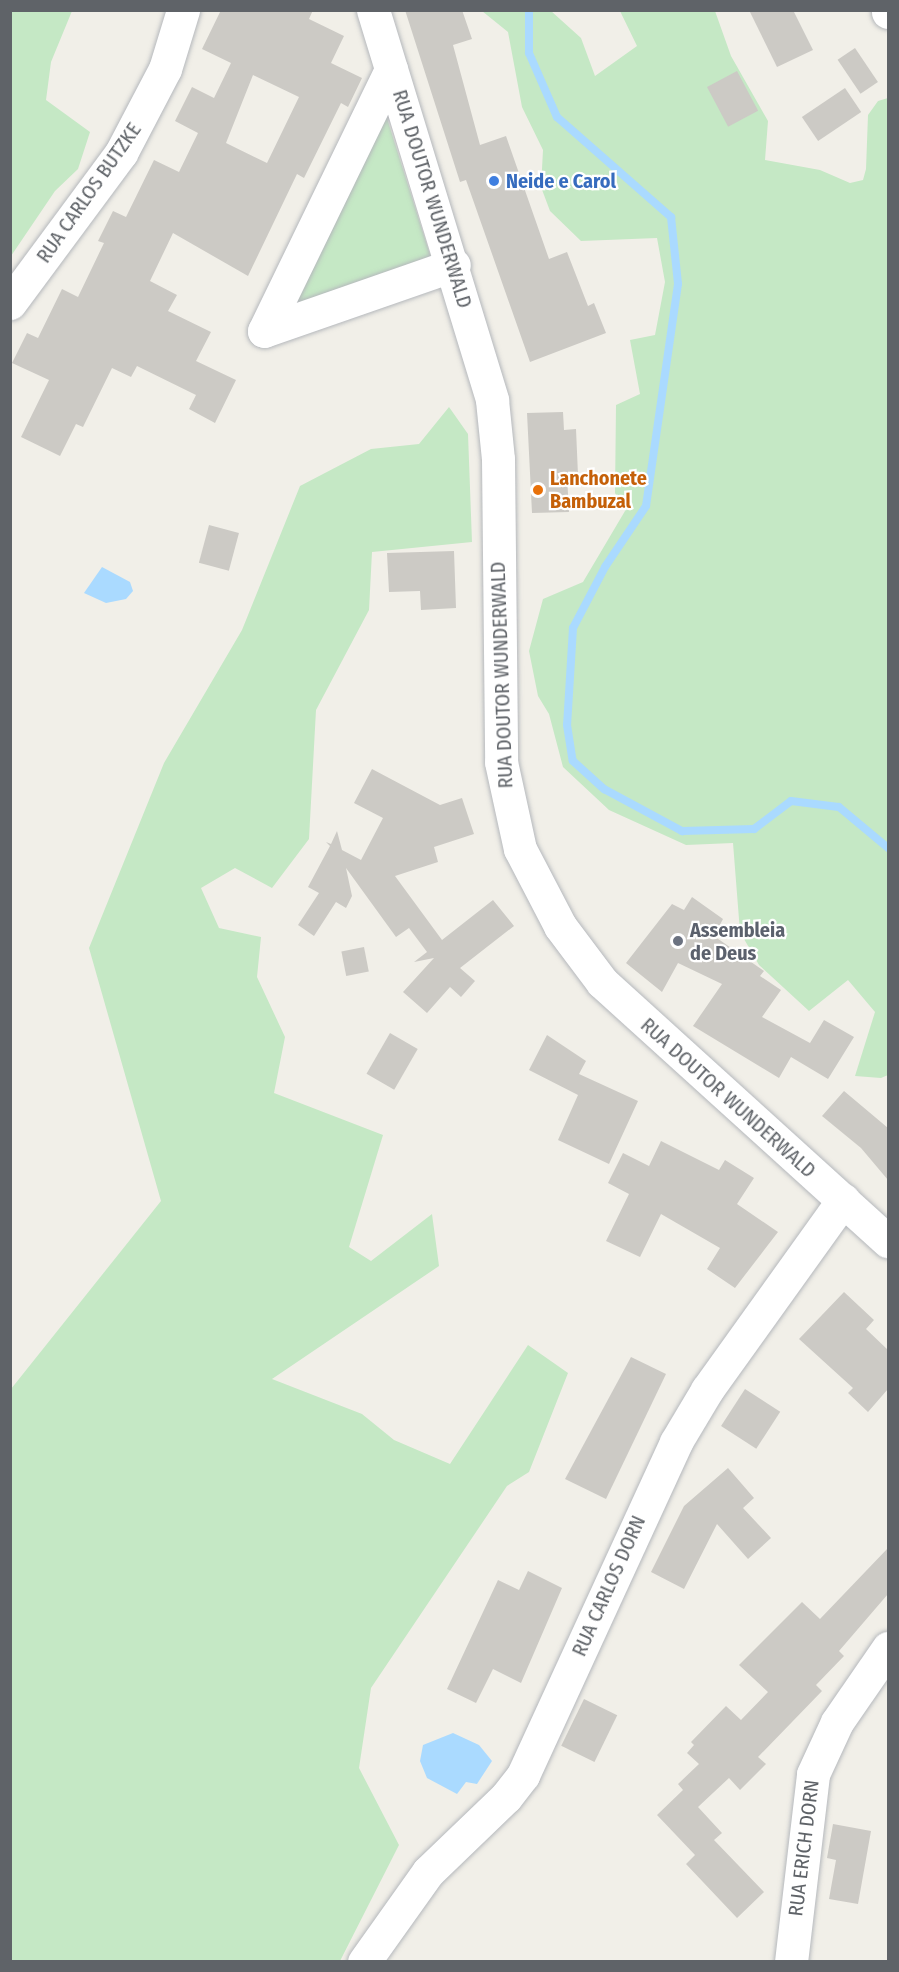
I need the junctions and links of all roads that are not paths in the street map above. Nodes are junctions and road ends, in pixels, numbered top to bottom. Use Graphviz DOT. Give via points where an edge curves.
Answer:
graph roads {
  1 [pos="183,10"];
  2 [pos="374,10"];
  3 [pos="391,69"];
  4 [pos="454,265"];
  5 [pos="10,303"];
  6 [pos="843,1200"];
  7 [pos="888,1241"];
  8 [pos="888,1648"];
  9 [pos="364,1962"];
  10 [pos="791,1962"];
  1 -- 5 [label="street, RUA CARLOS BUTZKE" via="165,69 121,153"];
  2 -- 3 [label="street, RUA DOUTOR WUNDERWALD"];
  3 -- 4 [label="street, RUA DOUTOR WUNDERWALD"];
  3 -- 4 [label="street" via="264,331"];
  4 -- 6 [label="street, RUA DOUTOR WUNDERWALD" via="498,430 501,762 520,849 560,926 602,982"];
  6 -- 7 [label="street, RUA DOUTOR WUNDERWALD"];
  6 -- 9 [label="street, RUA CARLOS DORN" via="707,1390 675,1442 523,1775 506,1797 428,1872"];
  8 -- 10 [label="street, RUA ERICH DORN" via="832,1731 813,1774"];
}
